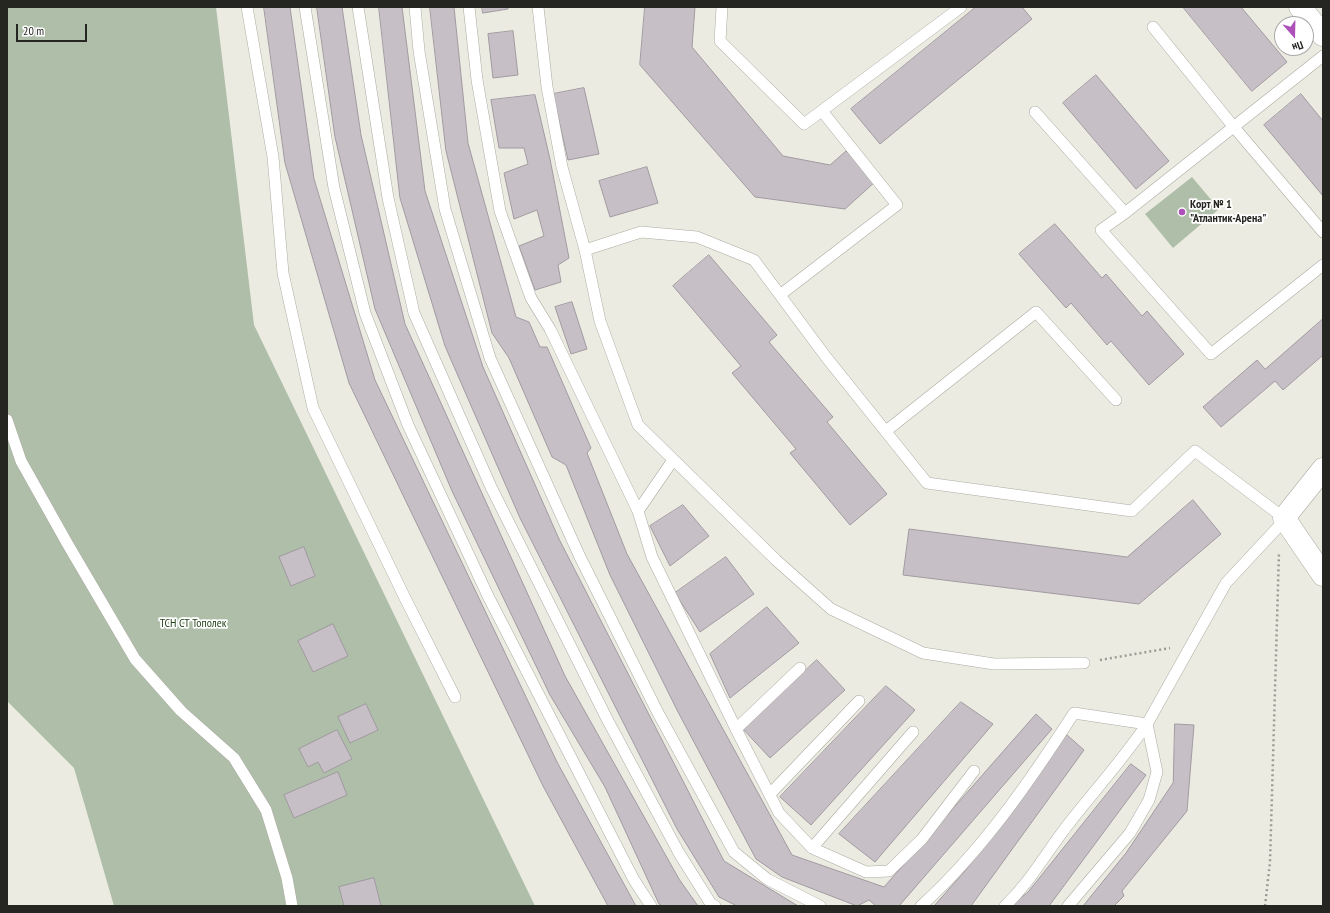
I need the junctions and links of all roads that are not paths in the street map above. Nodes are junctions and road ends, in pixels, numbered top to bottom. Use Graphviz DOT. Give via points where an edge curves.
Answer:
graph roads {
  1 [pos="247,7"];
  2 [pos="305,7"];
  3 [pos="358,7"];
  4 [pos="415,7"];
  5 [pos="468,7"];
  6 [pos="538,7"];
  7 [pos="722,7"];
  8 [pos="961,7"];
  9 [pos="1300,7"];
  10 [pos="1153,27"];
  11 [pos="1323,35"];
  12 [pos="1323,56"];
  13 [pos="822,111"];
  14 [pos="1035,112"];
  15 [pos="1233,126"];
  16 [pos="1125,213"];
  17 [pos="1323,232"];
  18 [pos="584,250"];
  19 [pos="1323,265"];
  20 [pos="780,295"];
  21 [pos="1116,400"];
  22 [pos="7,420"];
  23 [pos="886,431"];
  24 [pos="673,460"];
  25 [pos="1319,479"];
  26 [pos="638,512"];
  27 [pos="1284,518"];
  28 [pos="1323,575"];
  29 [pos="1084,663"];
  30 [pos="800,668"];
  31 [pos="455,697"];
  32 [pos="859,701"];
  33 [pos="1147,724"];
  34 [pos="736,729"];
  35 [pos="913,732"];
  36 [pos="974,771"];
  37 [pos="770,794"];
  38 [pos="812,848"];
  39 [pos="292,906"];
  40 [pos="651,906"];
  41 [pos="715,906"];
  42 [pos="820,906"];
  43 [pos="921,906"];
  44 [pos="1004,906"];
  45 [pos="1068,906"];
  1 -- 31 [label="lane" via="273,157 283,273 313,408"];
  2 -- 40 [label="lane" via="338,202 365,313 408,425 488,596 634,880"];
  3 -- 41 [label="lane" via="388,198 414,313 491,487 607,719 679,853"];
  4 -- 42 [label="lane" via="419,51 445,209 490,358 509,401 587,571 657,711 734,852 767,879"];
  5 -- 26 [label="lane" via="477,80 500,211 531,298 557,343"];
  6 -- 18 [label="lane" via="547,87 562,167"];
  7 -- 13 [label="lane" via="720,41 804,124"];
  8 -- 13 [label="lane"];
  9 -- 11 [label="street"];
  10 -- 15 [label="lane"];
  12 -- 15 [label="lane"];
  13 -- 20 [label="lane" via="897,205"];
  14 -- 16 [label="lane"];
  15 -- 16 [label="lane"];
  15 -- 17 [label="lane"];
  16 -- 19 [label="lane" via="1101,230 1211,354"];
  18 -- 20 [label="lane" via="641,232 697,237 754,260"];
  18 -- 24 [label="lane" via="600,321 638,425"];
  20 -- 23 [label="lane"];
  21 -- 23 [label="lane" via="1036,312"];
  22 -- 39 [label="lane" via="21,461 135,659 181,711 234,758 266,810 287,878"];
  23 -- 27 [label="lane" via="926,483 1132,511 1195,451"];
  24 -- 26 [label="lane"];
  24 -- 29 [label="lane" via="776,560 831,609 923,653 994,664"];
  25 -- 27 [label="street"];
  26 -- 34 [label="lane" via="652,557"];
  27 -- 28 [label="street"];
  27 -- 33 [label="lane" via="1280,526 1226,583"];
  30 -- 34 [label="lane"];
  32 -- 37 [label="lane"];
  33 -- 43 [label="lane" via="1074,713 1048,754 990,832 941,888"];
  33 -- 44 [label="lane" via="1131,748 1069,823 1023,888"];
  33 -- 45 [label="lane" via="1157,772 1149,800 1130,833"];
  34 -- 37 [label="lane"];
  35 -- 38 [label="lane"];
  36 -- 38 [label="lane" via="922,839 889,871 866,872"];
  37 -- 38 [label="lane" via="779,813"];
}
